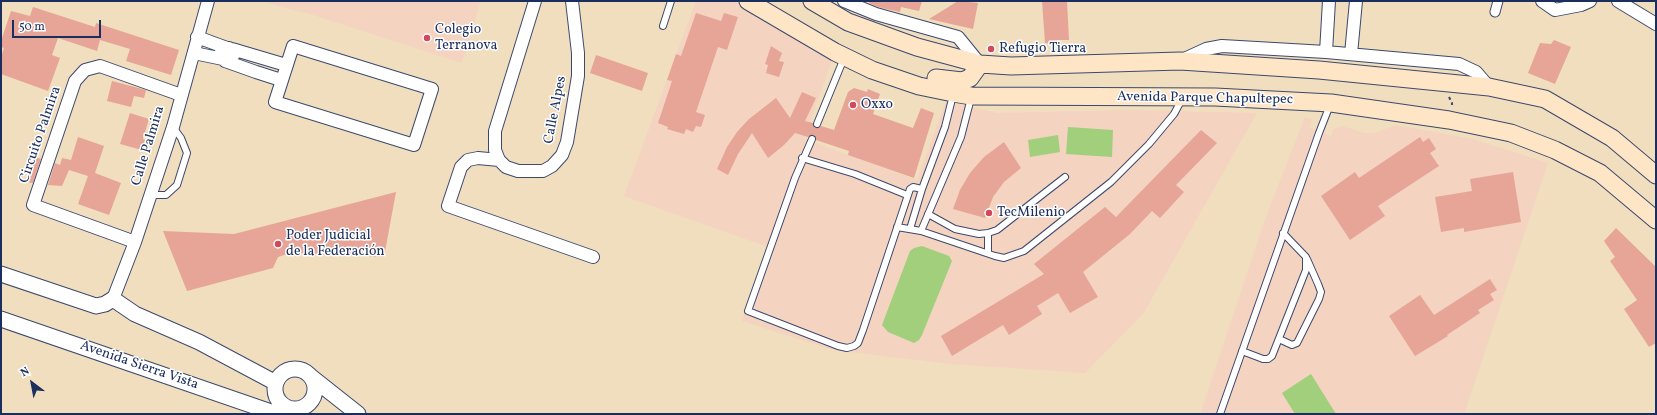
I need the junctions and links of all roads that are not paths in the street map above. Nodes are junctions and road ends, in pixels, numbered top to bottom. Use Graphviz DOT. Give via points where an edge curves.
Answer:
graph roads {
  1 [pos="208,1"];
  2 [pos="535,1"];
  3 [pos="572,1"];
  4 [pos="671,1"];
  5 [pos="748,1"];
  6 [pos="812,1"];
  7 [pos="1329,1"];
  8 [pos="1356,1"];
  9 [pos="1498,1"];
  10 [pos="1542,1"];
  11 [pos="1590,1"];
  12 [pos="1618,1"];
  13 [pos="847,2"];
  14 [pos="1495,12"];
  15 [pos="1656,24"];
  16 [pos="663,26"];
  17 [pos="198,37"];
  18 [pos="229,49"];
  19 [pos="194,52"];
  20 [pos="1326,52"];
  21 [pos="1350,54"];
  22 [pos="845,56"];
  23 [pos="224,60"];
  24 [pos="1180,61"];
  25 [pos="980,64"];
  26 [pos="286,65"];
  27 [pos="872,70"];
  28 [pos="281,80"];
  29 [pos="1489,87"];
  30 [pos="953,93"];
  31 [pos="181,94"];
  32 [pos="972,96"];
  33 [pos="1183,97"];
  34 [pos="1331,103"];
  35 [pos="817,124"];
  36 [pos="173,127"];
  37 [pos="812,139"];
  38 [pos="802,158"];
  39 [pos="499,160"];
  40 [pos="1656,175"];
  41 [pos="1066,177"];
  42 [pos="922,189"];
  43 [pos="150,195"];
  44 [pos="908,195"];
  45 [pos="928,214"];
  46 [pos="1656,220"];
  47 [pos="897,227"];
  48 [pos="910,229"];
  49 [pos="921,231"];
  50 [pos="988,233"];
  51 [pos="1283,234"];
  52 [pos="135,242"];
  53 [pos="988,253"];
  54 [pos="593,257"];
  55 [pos="1306,257"];
  56 [pos="1,274"];
  57 [pos="113,299"];
  58 [pos="1,319"];
  59 [pos="1278,339"];
  60 [pos="1242,351"];
  61 [pos="310,376"];
  62 [pos="276,383"];
  63 [pos="276,414"];
  64 [pos="358,414"];
  65 [pos="1220,414"];
  1 -- 17 [label="street, Calle Palmira"];
  2 -- 39 [label="street" via="495,131 495,150"];
  3 -- 39 [label="street, Calle Alpes" via="578,76 567,142 562,156 544,171 518,171 506,167"];
  4 -- 16 [label="lane"];
  5 -- 22 [label="main road, Avenida Parque Chapultepec"];
  6 -- 25 [label="main road" via="848,22 917,47"];
  7 -- 20 [label="street"];
  8 -- 21 [label="street"];
  9 -- 14 [label="street"];
  10 -- 11 [label="street" via="1554,10"];
  12 -- 15 [label="street"];
  13 -- 25 [label="street" via="898,22 958,37"];
  17 -- 18 [label="street"];
  17 -- 19 [label="street, Calle Palmira"];
  18 -- 23 [label="street" via="221,52"];
  18 -- 26 [label="street"];
  19 -- 23 [label="street"];
  19 -- 31 [label="street, Calle Palmira"];
  20 -- 21 [label="street"];
  20 -- 24 [label="street" via="1222,46 1206,49"];
  21 -- 29 [label="street" via="1459,64 1476,72"];
  22 -- 27 [label="main road, Avenida Parque Chapultepec"];
  22 -- 35 [label="lane"];
  23 -- 28 [label="street"];
  24 -- 25 [label="main road" via="1011,66"];
  24 -- 29 [label="main road" via="1319,70"];
  25 -- 27 [label="main road" via="970,78 958,82 909,72"];
  26 -- 28 [label="street"];
  26 -- 28 [label="street" via="293,46 432,89 414,145 275,102"];
  27 -- 30 [label="main road, Avenida Parque Chapultepec" via="919,86"];
  29 -- 40 [label="main road" via="1545,99 1612,138"];
  30 -- 32 [label="main road, Avenida Parque Chapultepec"];
  30 -- 42 [label="lane" via="945,127"];
  31 -- 36 [label="street, Calle Palmira"];
  31 -- 52 [label="street, Circuito Palmira" via="100,66 85,70 75,82 33,205"];
  32 -- 33 [label="main road, Avenida Parque Chapultepec"];
  32 -- 45 [label="lane" via="961,137"];
  33 -- 34 [label="main road, Avenida Parque Chapultepec"];
  33 -- 53 [label="lane" via="1174,114 1154,138 1111,182 1024,251 1004,258"];
  34 -- 46 [label="main road, Avenida Parque Chapultepec" via="1449,120 1511,133 1555,150 1600,173"];
  34 -- 51 [label="lane"];
  36 -- 43 [label="street, Calle Palmira"];
  36 -- 43 [label="lane" via="187,153 177,185 166,195"];
  37 -- 38 [label="lane"];
  38 -- 44 [label="lane" via="854,174"];
  38 -- 47 [label="lane" via="748,311 838,346 847,348 858,344"];
  39 -- 54 [label="street" via="468,160 462,168 448,206"];
  41 -- 50 [label="lane" via="996,230"];
  42 -- 44 [label="lane" via="913,187"];
  42 -- 48 [label="lane"];
  43 -- 52 [label="street, Calle Palmira"];
  44 -- 47 [label="lane"];
  45 -- 49 [label="lane"];
  45 -- 50 [label="lane" via="955,229 979,234"];
  47 -- 48 [label="lane"];
  48 -- 49 [label="lane"];
  49 -- 53 [label="lane"];
  50 -- 53 [label="lane"];
  51 -- 55 [label="lane"];
  51 -- 60 [label="lane"];
  52 -- 57 [label="street, Calle Palmira"];
  55 -- 59 [label="lane" via="1306,270"];
  55 -- 59 [label="lane" via="1321,292 1319,299 1297,344 1292,345"];
  56 -- 57 [label="street" via="96,306"];
  57 -- 62 [label="street" via="135,314 199,342"];
  58 -- 63 [label="street, Avenida Sierra Vista"];
  59 -- 60 [label="lane" via="1272,356 1268,359"];
  60 -- 65 [label="lane"];
  61 -- 62 [label="street" via="303,370 290,370 279,377"];
  61 -- 62 [label="street" via="315,385 313,399 309,404 296,409 290,409 279,401"];
  61 -- 64 [label="street"];
}
